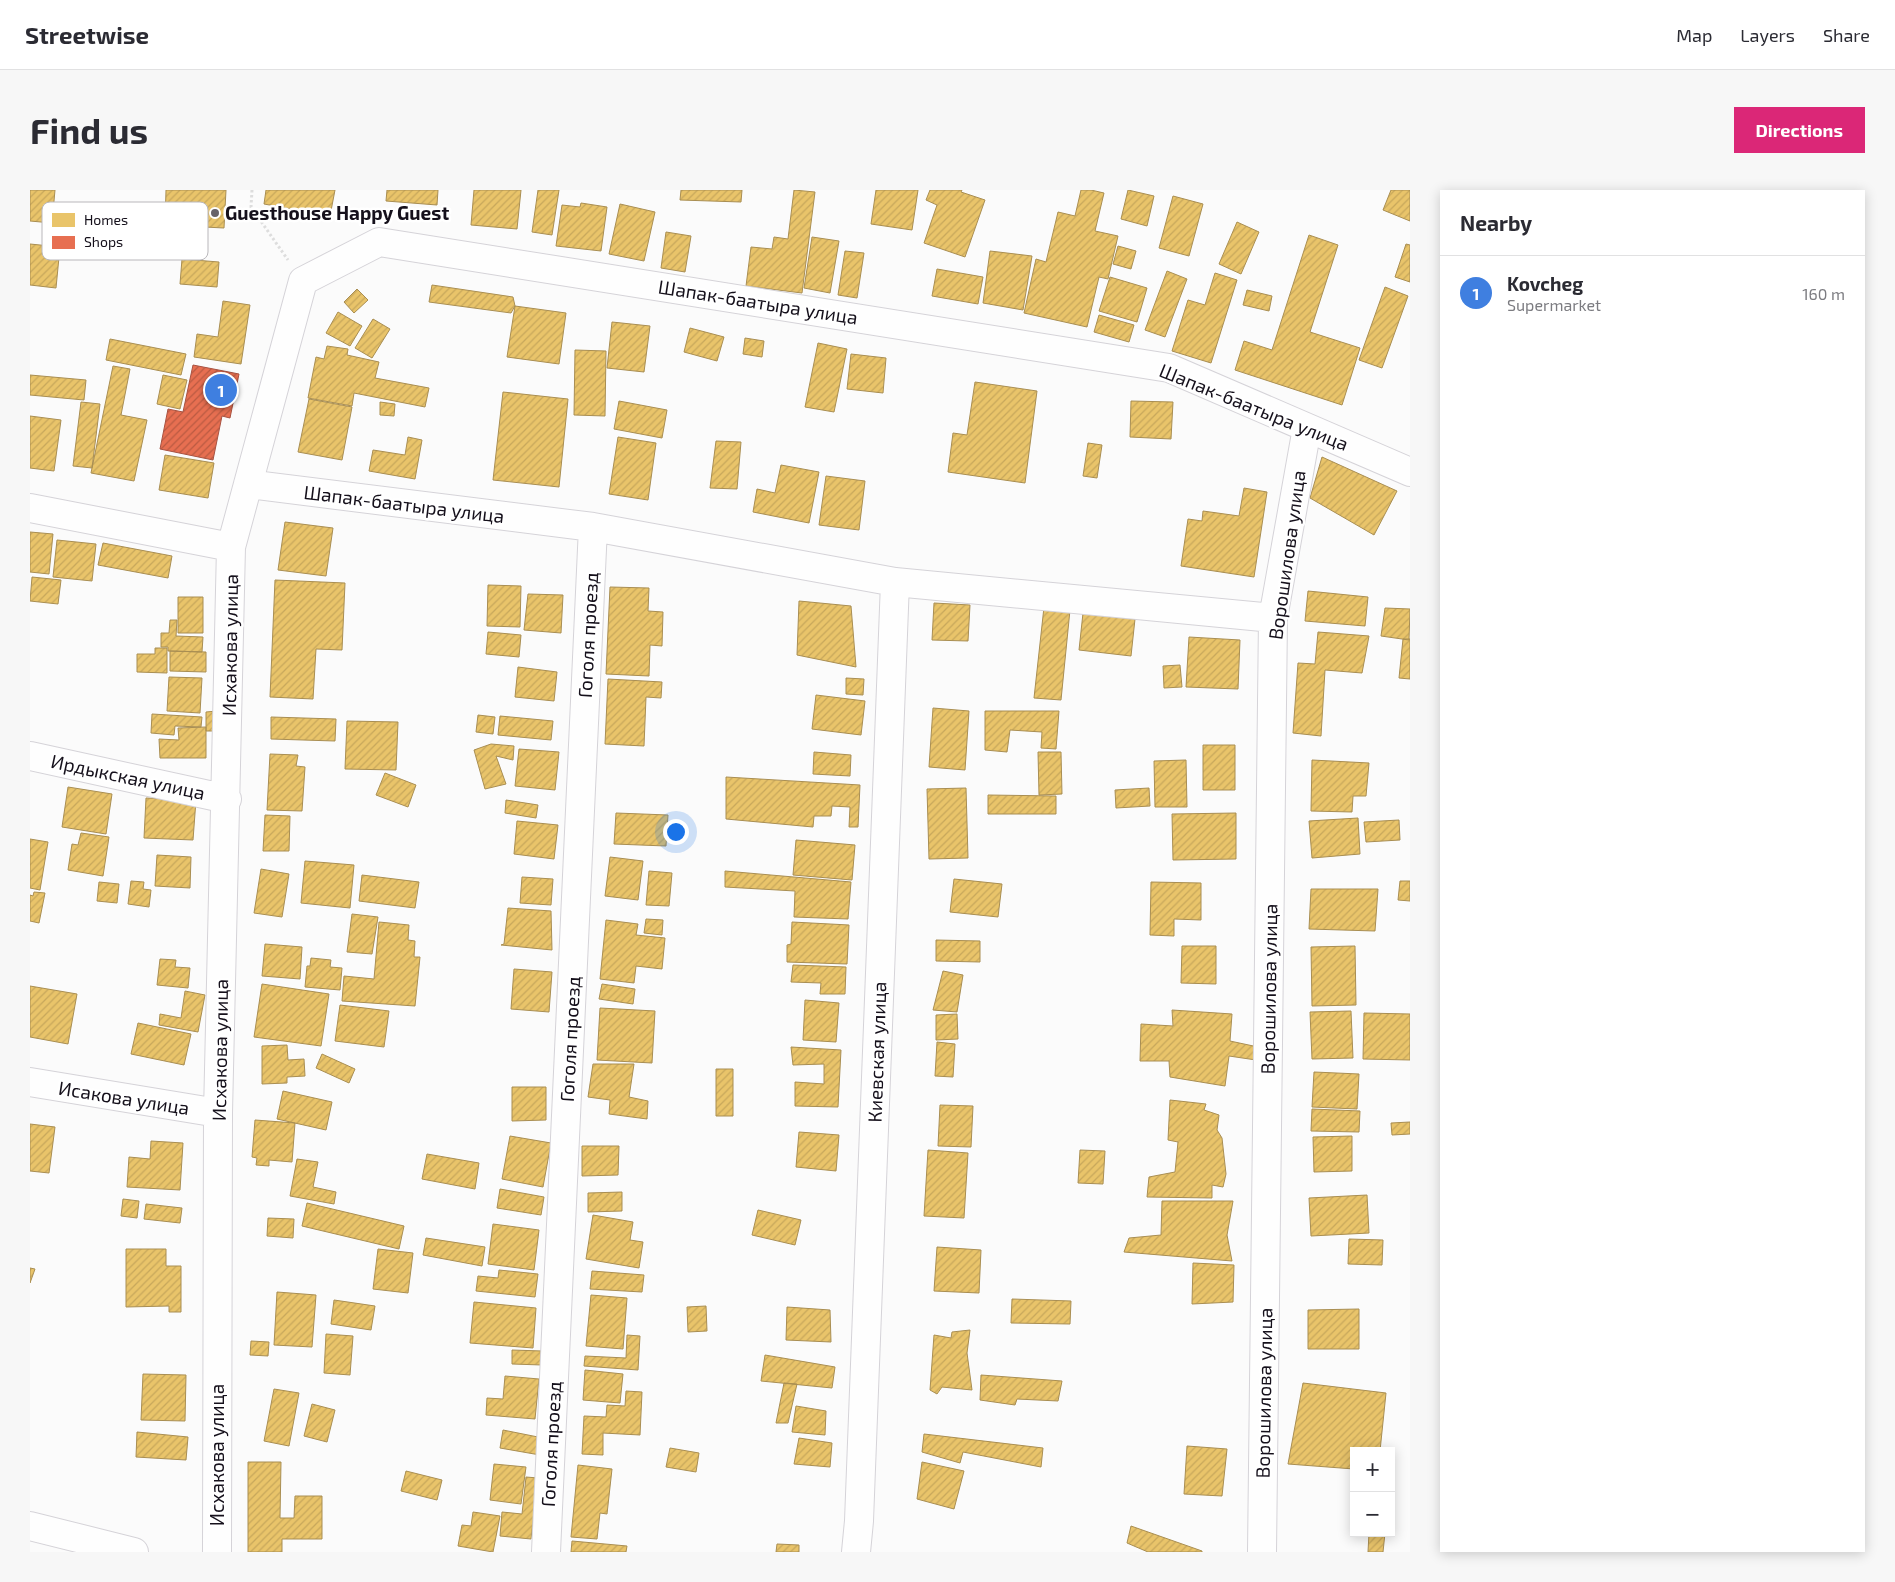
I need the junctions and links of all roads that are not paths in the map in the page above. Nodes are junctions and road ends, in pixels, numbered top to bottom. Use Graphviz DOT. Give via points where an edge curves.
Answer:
graph roads {
  1 [pos="1307,428"];
  2 [pos="1410,472"];
  3 [pos="248,484"];
  4 [pos="30,508"];
  5 [pos="593,527"];
  6 [pos="232,547"];
  7 [pos="895,582"];
  8 [pos="1273,618"];
  9 [pos="30,756"];
  10 [pos="227,799"];
  11 [pos="30,1082"];
  12 [pos="218,1113"];
  13 [pos="30,1526"];
  14 [pos="134,1552"];
  15 [pos="217,1552"];
  16 [pos="546,1552"];
  17 [pos="856,1552"];
  18 [pos="1262,1552"];
  1 -- 2 [label="street, Шапак-баатыра улица"];
  1 -- 3 [label="street, Шапак-баатыра улица" via="1169,368 379,242 303,281"];
  1 -- 8 [label="street, Ворошилова улица"];
  3 -- 5 [label="street, Шапак-баатыра улица"];
  3 -- 6 [label="street"];
  4 -- 6 [label="street"];
  5 -- 7 [label="street, Шапак-баатыра улица"];
  5 -- 16 [label="street, Гоголя проезд"];
  6 -- 10 [label="street, Исхакова улица"];
  7 -- 8 [label="street, Шапак-баатыра улица"];
  7 -- 17 [label="street, Киевская улица"];
  8 -- 18 [label="street, Ворошилова улица"];
  9 -- 10 [label="street, Ирдыкская улица"];
  10 -- 12 [label="street, Исхакова улица"];
  11 -- 12 [label="street, Исакова улица"];
  12 -- 15 [label="street, Исхакова улица"];
  13 -- 14 [label="street"];
}
